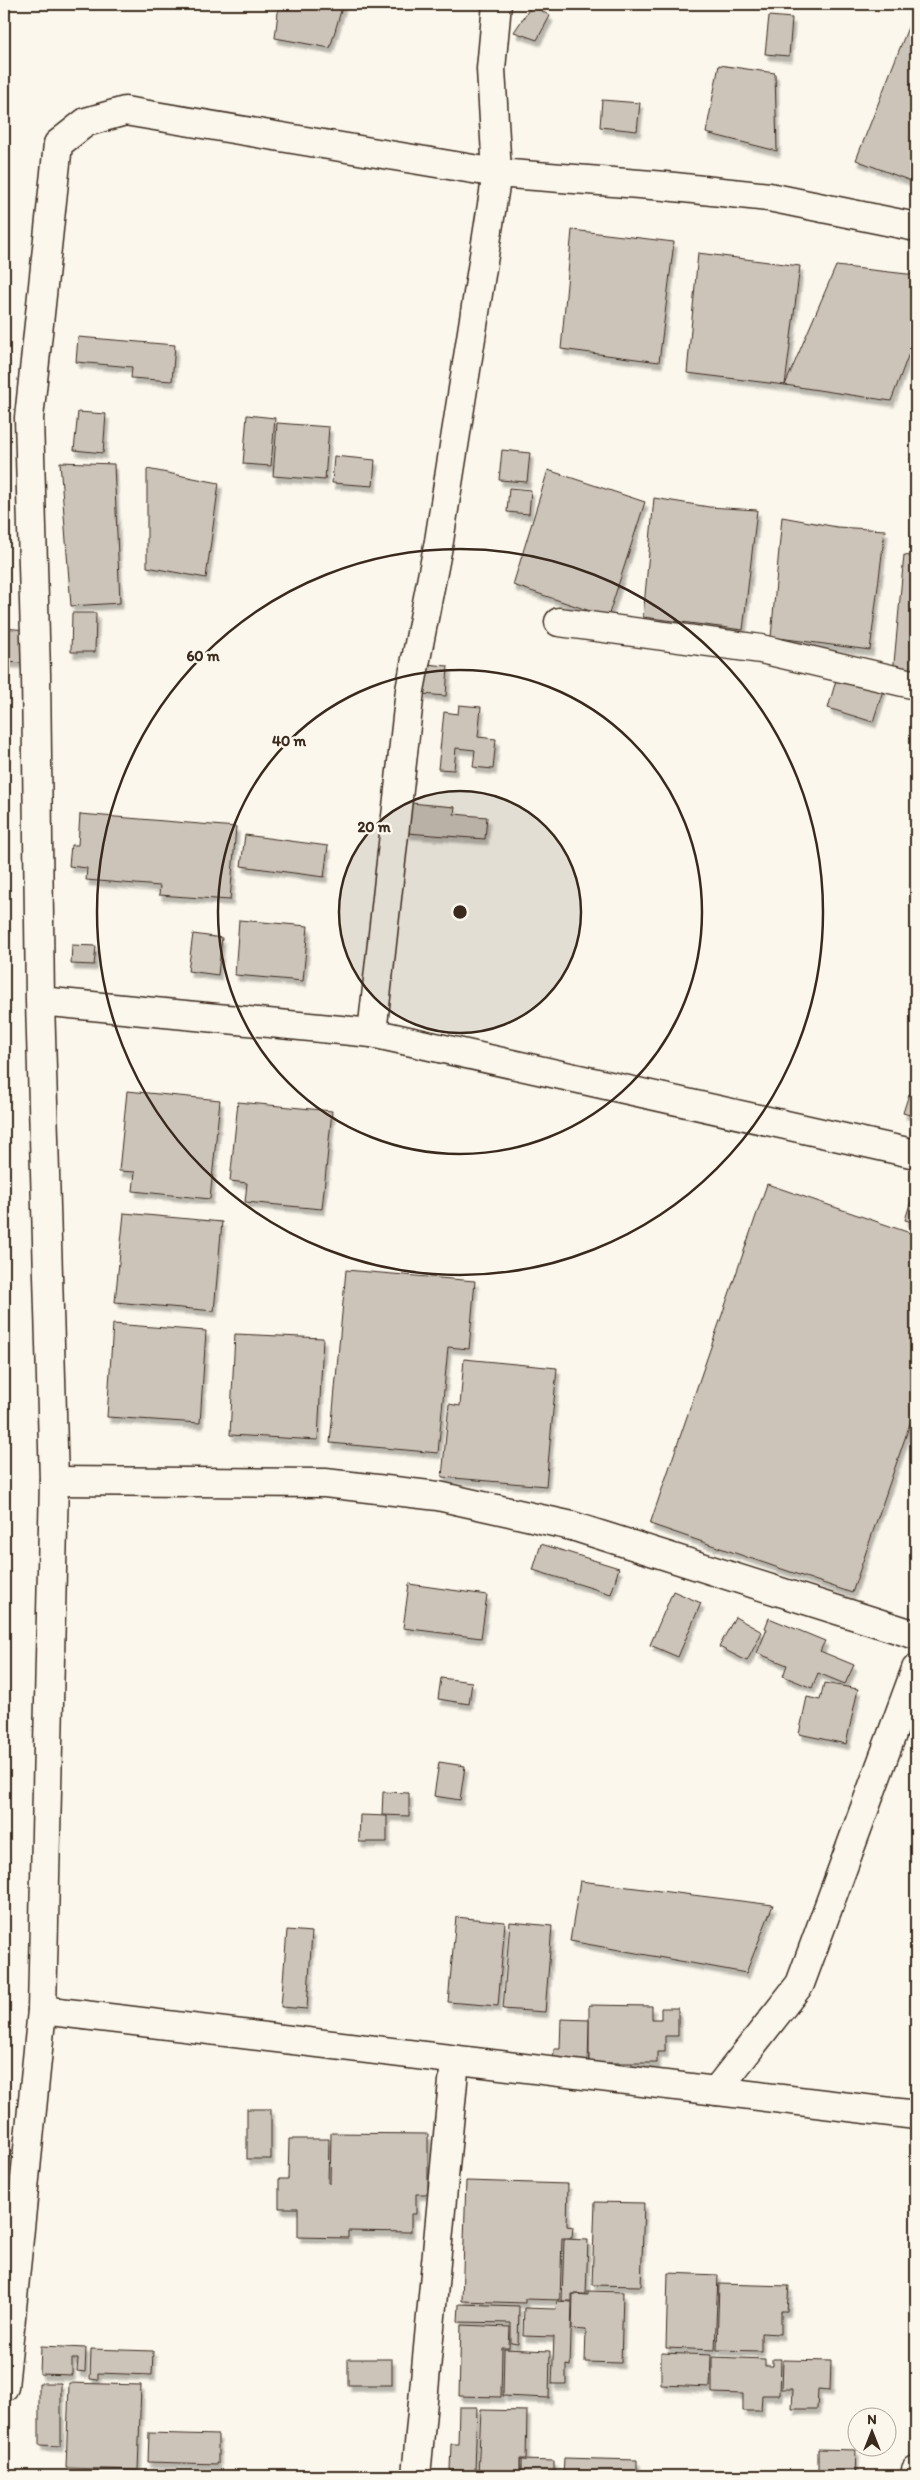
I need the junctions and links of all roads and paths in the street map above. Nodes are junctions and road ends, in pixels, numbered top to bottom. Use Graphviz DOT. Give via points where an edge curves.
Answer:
graph roads {
  1 [pos="497,4"];
  2 [pos="497,173"];
  3 [pos="916,227"];
  4 [pos="559,622"];
  5 [pos="916,686"];
  6 [pos="40,1001"];
  7 [pos="372,1033"];
  8 [pos="916,1154"];
  9 [pos="54,1481"];
  10 [pos="916,1635"];
  11 [pos="916,1669"];
  12 [pos="42,2010"];
  13 [pos="455,2060"];
  14 [pos="716,2091"];
  15 [pos="916,2115"];
  16 [pos="4,2387"];
  17 [pos="916,2470"];
  18 [pos="416,2476"];
  19 [pos="916,2476"];
  1 -- 2 [label="street" via="490,68"];
  2 -- 3 [label="street" via="769,197"];
  2 -- 6 [label="street" via="125,111 86,122 58,144 29,418"];
  2 -- 7 [label="street" via="439,541 410,690"];
  4 -- 5 [label="street" via="761,649"];
  6 -- 7 [label="street"];
  6 -- 9 [label="street"];
  7 -- 8 [label="street"];
  9 -- 10 [label="street" via="325,1483 438,1496 572,1526"];
  9 -- 12 [label="street"];
  11 -- 14 [label="street" via="800,1984"];
  12 -- 13 [label="street"];
  12 -- 16 [label="street"];
  13 -- 14 [label="street"];
  13 -- 18 [label="street"];
  14 -- 15 [label="street"];
  17 -- 19 [label="street"];
}
